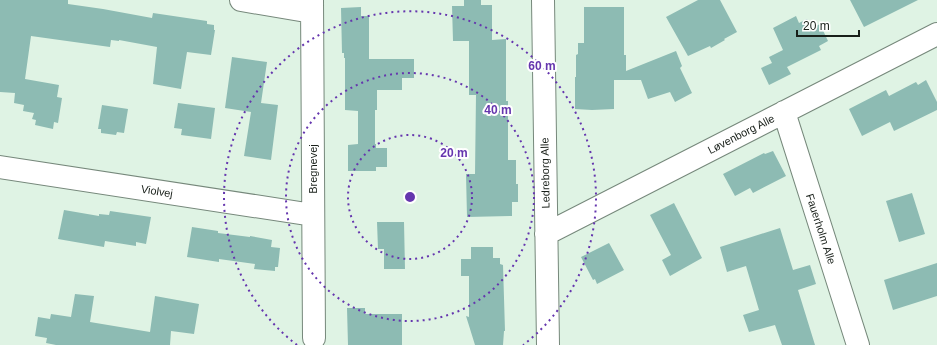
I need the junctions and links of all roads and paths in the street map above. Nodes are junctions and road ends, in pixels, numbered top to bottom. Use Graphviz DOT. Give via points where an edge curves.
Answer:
graph roads {
  1 [pos="241,0"];
  2 [pos="543,0"];
  3 [pos="312,6"];
  4 [pos="937,34"];
  5 [pos="784,112"];
  6 [pos="0,167"];
  7 [pos="313,215"];
  8 [pos="546,234"];
  9 [pos="314,338"];
  10 [pos="548,345"];
  11 [pos="858,345"];
  1 -- 3 [label="street"];
  2 -- 8 [label="street, Ledreborg Alle"];
  3 -- 7 [label="street, Bregnevej"];
  4 -- 5 [label="street, Løvenborg Alle"];
  5 -- 8 [label="street, Løvenborg Alle"];
  5 -- 11 [label="street, Fauerholm Alle"];
  6 -- 7 [label="street, Violvej"];
  7 -- 9 [label="street, Bregnevej"];
  8 -- 10 [label="street, Ledreborg Alle"];
}
